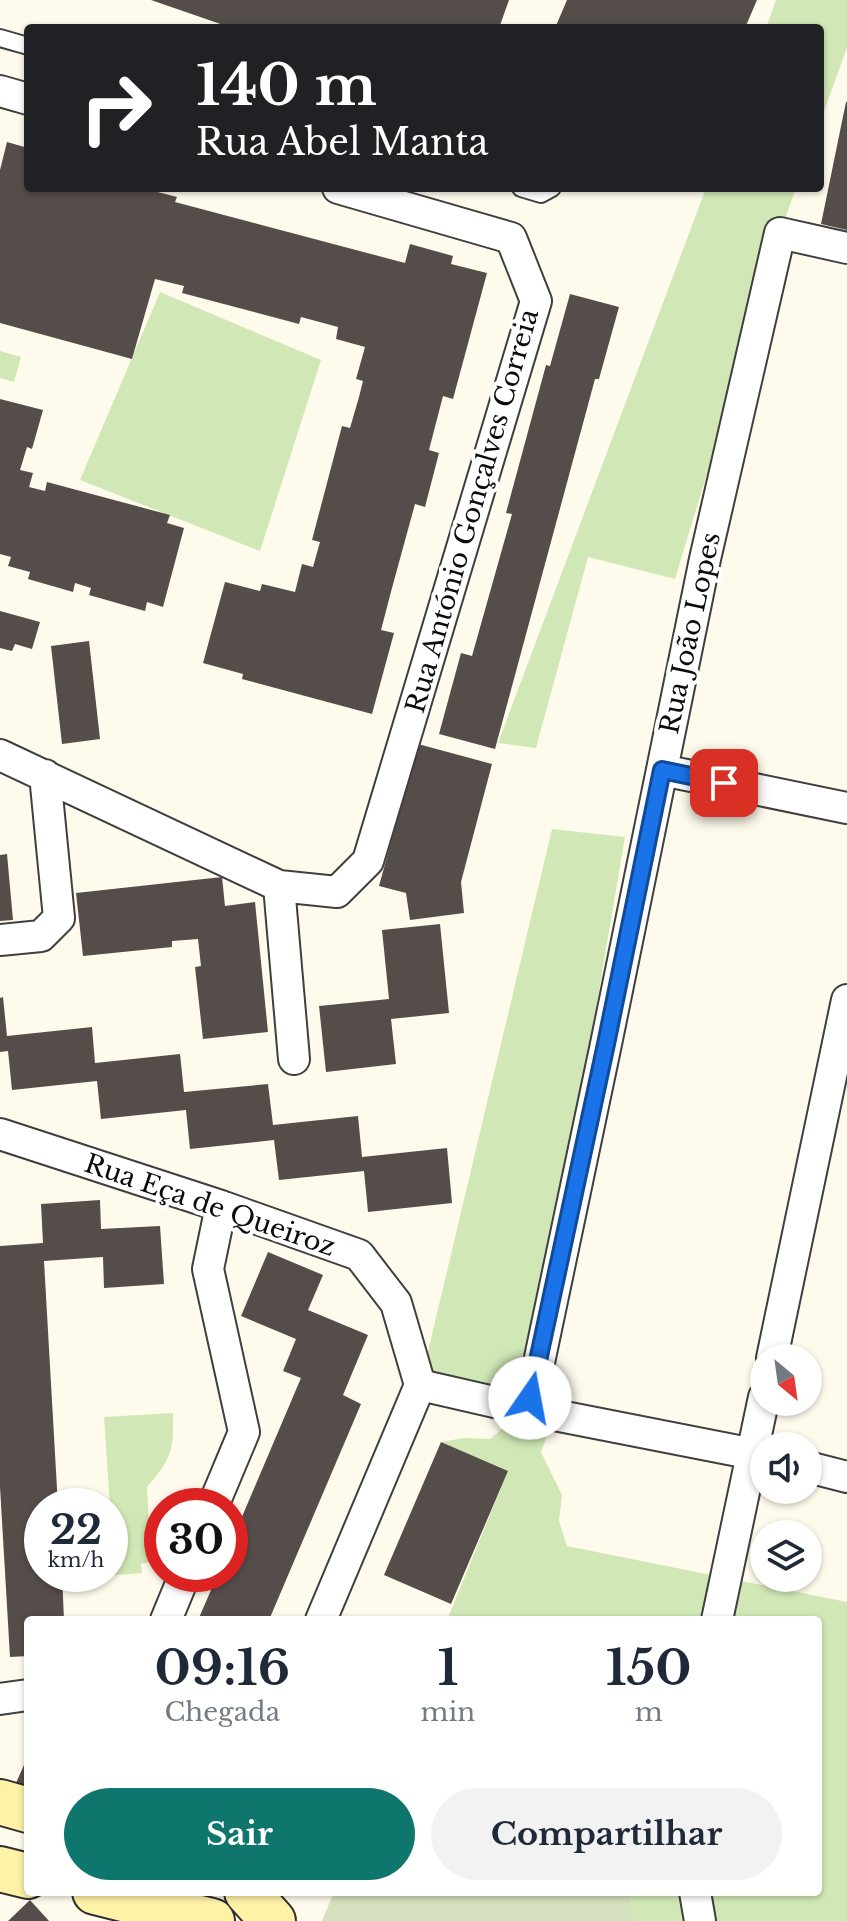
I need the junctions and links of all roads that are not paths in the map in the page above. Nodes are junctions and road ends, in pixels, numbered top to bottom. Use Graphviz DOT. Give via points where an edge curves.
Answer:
graph roads {
  1 [pos="0,38"];
  2 [pos="24,45"];
  3 [pos="0,91"];
  4 [pos="24,98"];
  5 [pos="352,192"];
  6 [pos="847,248"];
  7 [pos="0,755"];
  8 [pos="662,770"];
  9 [pos="45,775"];
  10 [pos="847,808"];
  11 [pos="279,886"];
  12 [pos="0,940"];
  13 [pos="847,1000"];
  14 [pos="294,1059"];
  15 [pos="0,1134"];
  16 [pos="221,1206"];
  17 [pos="775,1344"];
  18 [pos="420,1385"];
  19 [pos="529,1410"];
  20 [pos="750,1453"];
  21 [pos="822,1471"];
  22 [pos="847,1477"];
  23 [pos="750,1487"];
  24 [pos="221,1488"];
  25 [pos="178,1592"];
  26 [pos="168,1616"];
  27 [pos="323,1616"];
  28 [pos="718,1616"];
  29 [pos="24,1696"];
  30 [pos="0,1699"];
  31 [pos="0,1802"];
  32 [pos="24,1809"];
  33 [pos="0,1869"];
  34 [pos="24,1875"];
  35 [pos="120,1896"];
  36 [pos="251,1896"];
  37 [pos="696,1896"];
  38 [pos="208,1910"];
  39 [pos="273,1921"];
  40 [pos="700,1921"];
  1 -- 2 [label="lane"];
  3 -- 4 [label="street"];
  5 -- 11 [label="street, Rua António Gonçalves Correia" via="511,238 536,301 368,861 337,892"];
  6 -- 8 [label="street, Rua João Lopes" via="780,233"];
  7 -- 9 [label="street, Rua António Gonçalves Correia"];
  8 -- 10 [label="street"];
  8 -- 19 [label="street, Rua João Lopes"];
  9 -- 11 [label="street, Rua António Gonçalves Correia"];
  9 -- 12 [label="street" via="59,918 41,936"];
  11 -- 14 [label="street"];
  13 -- 17 [label="street"];
  15 -- 16 [label="street, Rua Eça de Queiroz"];
  16 -- 18 [label="street, Rua Eça de Queiroz" via="359,1255 396,1303"];
  16 -- 24 [label="street" via="208,1269 244,1432"];
  18 -- 19 [label="street"];
  18 -- 27 [label="street"];
  19 -- 20 [label="street"];
  21 -- 22 [label="street"];
  23 -- 28 [label="street"];
  25 -- 26 [label="street"];
  29 -- 30 [label="street"];
  31 -- 32 [label="street"];
  33 -- 34 [label="street"];
  35 -- 38 [label="street"];
  36 -- 39 [label="street"];
  37 -- 40 [label="street"];
}
